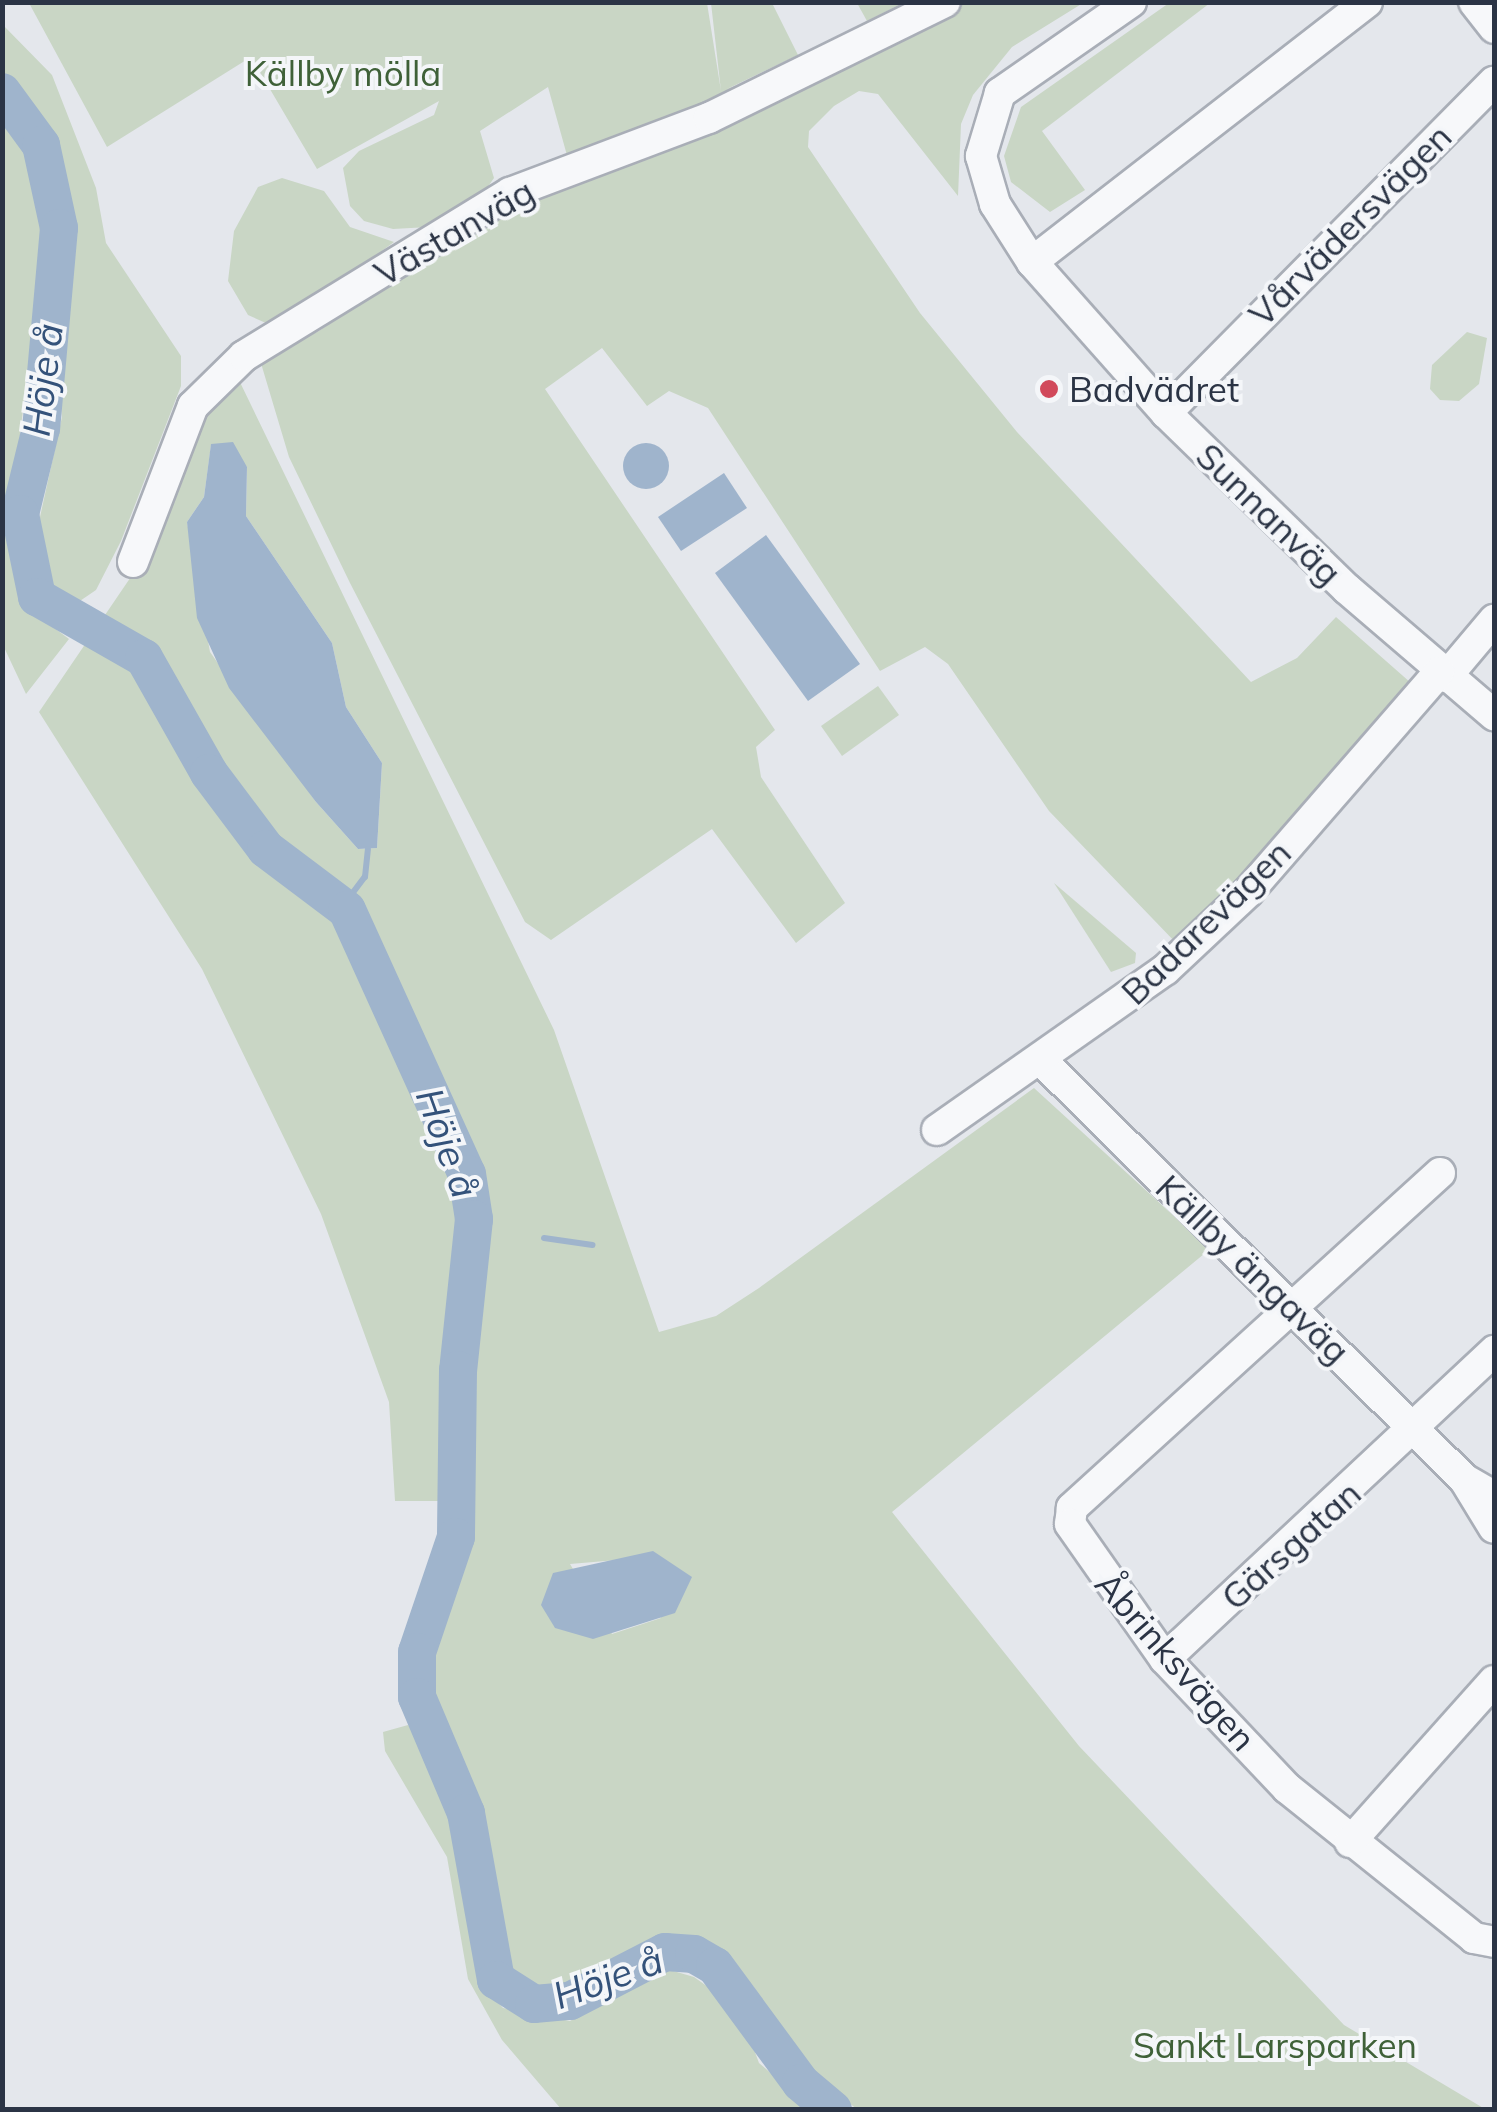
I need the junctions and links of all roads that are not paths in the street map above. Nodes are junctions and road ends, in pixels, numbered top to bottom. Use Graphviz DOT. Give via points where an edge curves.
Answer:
graph roads {
  1 [pos="944,2"];
  2 [pos="1131,2"];
  3 [pos="1367,2"];
  4 [pos="1474,2"];
  5 [pos="1494,28"];
  6 [pos="1494,82"];
  7 [pos="1032,262"];
  8 [pos="1166,413"];
  9 [pos="133,562"];
  10 [pos="1494,620"];
  11 [pos="1443,674"];
  12 [pos="1494,715"];
  13 [pos="1041,1060"];
  14 [pos="937,1130"];
  15 [pos="1440,1173"];
  16 [pos="1293,1305"];
  17 [pos="1494,1351"];
  18 [pos="1416,1430"];
  19 [pos="1464,1479"];
  20 [pos="1494,1496"];
  21 [pos="1494,1528"];
  22 [pos="1165,1659"];
  23 [pos="1494,1681"];
  24 [pos="1350,1842"];
  25 [pos="1494,1942"];
  1 -- 9 [label="street, Västanväg" via="708,118 510,193 244,356 193,406"];
  2 -- 7 [label="street, Sunnanväg" via="1009,83 982,140 982,173"];
  3 -- 7 [label="street"];
  4 -- 5 [label="street"];
  6 -- 8 [label="street, Vårvädersvägen"];
  7 -- 8 [label="street, Sunnanväg"];
  8 -- 11 [label="street, Sunnanväg"];
  10 -- 11 [label="street, Badarevägen"];
  11 -- 12 [label="street, Sunnanväg"];
  11 -- 13 [label="street, Badarevägen" via="1248,892 1166,970"];
  13 -- 14 [label="street, Badarevägen"];
  13 -- 16 [label="street, Källby ängaväg"];
  15 -- 16 [label="street"];
  16 -- 18 [label="street, Källby ängaväg"];
  16 -- 22 [label="street, Åbrinksvägen" via="1072,1508 1080,1547"];
  17 -- 18 [label="street, Gärsgatan"];
  18 -- 19 [label="street, Källby ängaväg"];
  18 -- 22 [label="street, Gärsgatan"];
  19 -- 20 [label="street, Källby ängaväg"];
  19 -- 21 [label="street, Källby ängaväg"];
  22 -- 24 [label="street, Åbrinksvägen"];
  23 -- 24 [label="street"];
  24 -- 25 [label="street, Åbrinksvägen" via="1474,1938"];
}
